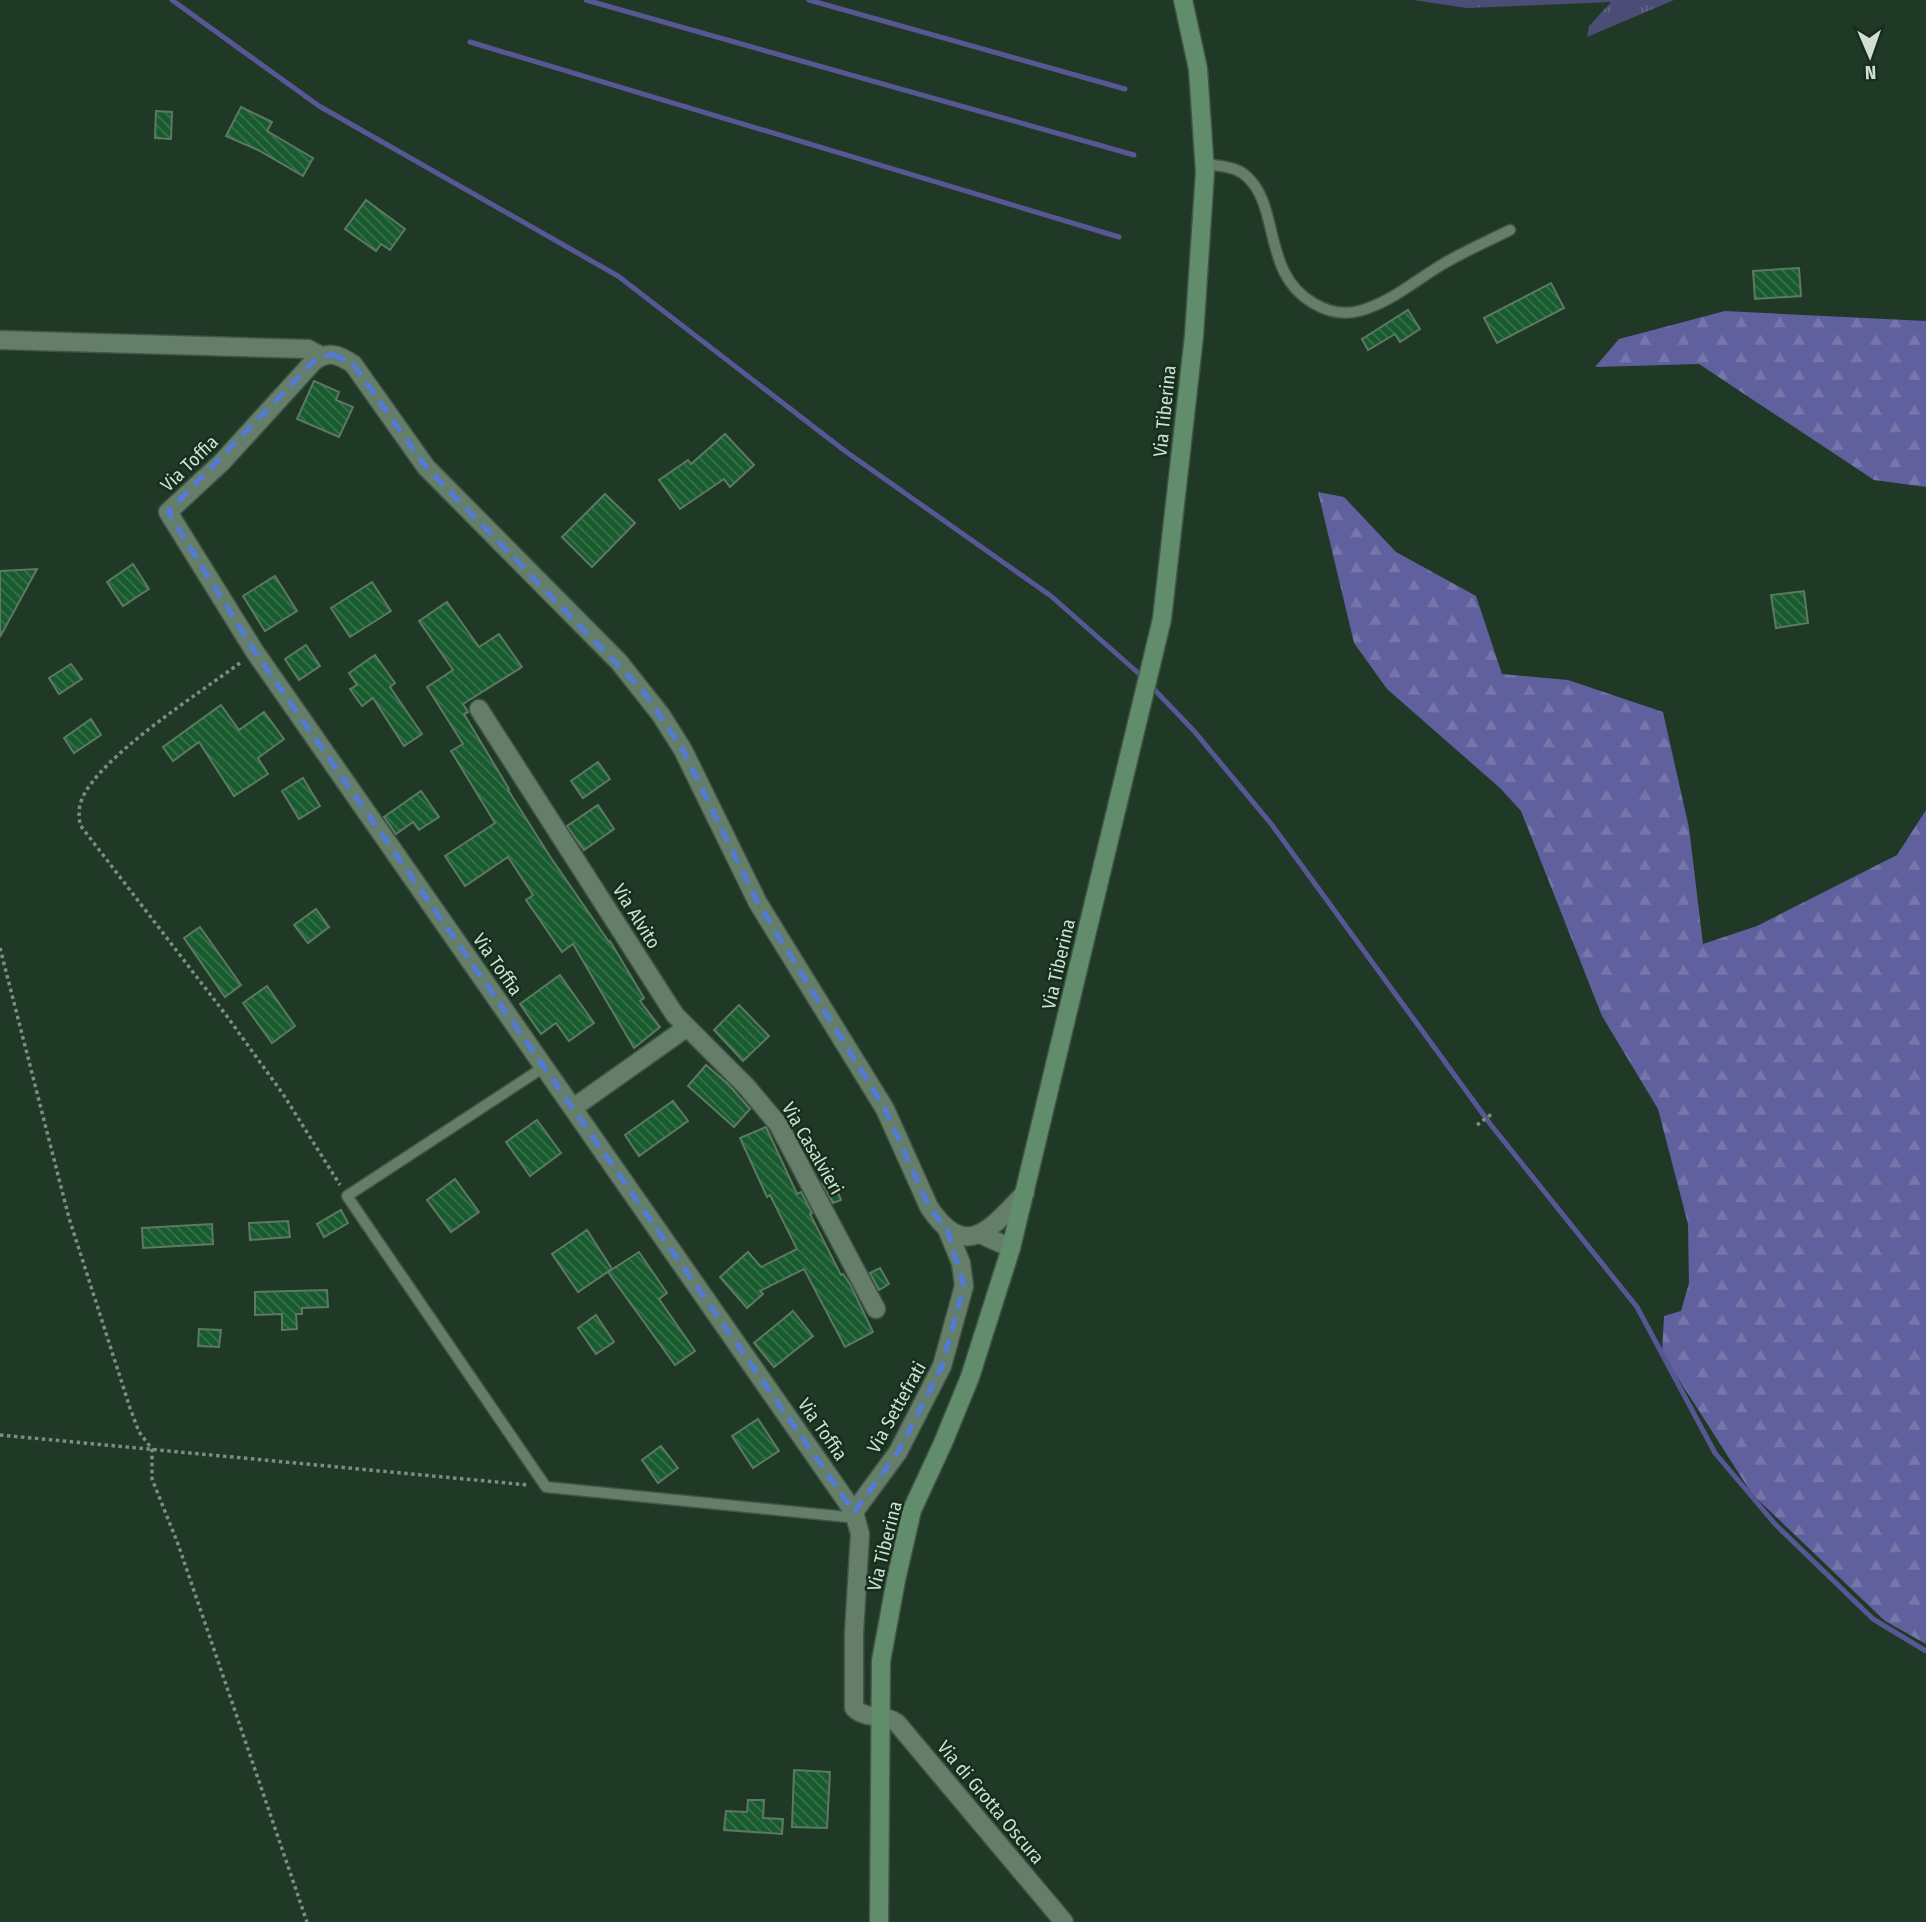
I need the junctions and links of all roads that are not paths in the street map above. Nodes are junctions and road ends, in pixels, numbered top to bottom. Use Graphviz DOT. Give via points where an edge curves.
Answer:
graph roads {
  1 [pos="1183,0"];
  2 [pos="1204,164"];
  3 [pos="1510,230"];
  4 [pos="0,340"];
  5 [pos="321,356"];
  6 [pos="479,709"];
  7 [pos="686,1028"];
  8 [pos="544,1067"];
  9 [pos="573,1108"];
  10 [pos="1025,1193"];
  11 [pos="947,1229"];
  12 [pos="980,1234"];
  13 [pos="1011,1248"];
  14 [pos="876,1309"];
  15 [pos="855,1515"];
  16 [pos="881,1716"];
  17 [pos="879,1922"];
  18 [pos="1064,1922"];
  1 -- 2 [label="main road, Via Tiberina" via="1198,69"];
  2 -- 3 [label="lane" via="1235,169 1251,181 1287,278 1302,296 1331,311 1372,307"];
  2 -- 10 [label="main road, Via Tiberina" via="1192,350 1168,572 1153,662"];
  4 -- 5 [label="street" via="307,349"];
  5 -- 8 [label="street, Via Toffia" via="168,512 255,652"];
  5 -- 11 [label="street" via="340,356 353,364 426,467 619,662 661,715 683,750 758,903 885,1109 929,1207"];
  6 -- 7 [label="street, Via Alvito"];
  7 -- 9 [label="street"];
  7 -- 14 [label="street, Via Casalvieri" via="747,1086 778,1124"];
  8 -- 9 [label="street, Via Toffia"];
  8 -- 15 [label="lane" via="347,1196 545,1487"];
  9 -- 15 [label="street, Via Toffia"];
  10 -- 12 [label="street"];
  10 -- 13 [label="main road, Via Tiberina"];
  11 -- 12 [label="street" via="967,1237"];
  11 -- 15 [label="street, Via Settefrati" via="961,1263 964,1286 942,1367 898,1452"];
  12 -- 13 [label="street"];
  13 -- 16 [label="main road, Via Tiberina" via="970,1377 912,1510 881,1661"];
  15 -- 16 [label="street" via="860,1534 852,1702 863,1715"];
  16 -- 17 [label="main road, Via Tiberina"];
  16 -- 18 [label="street, Via di Grotta Oscura" via="897,1723"];
}
